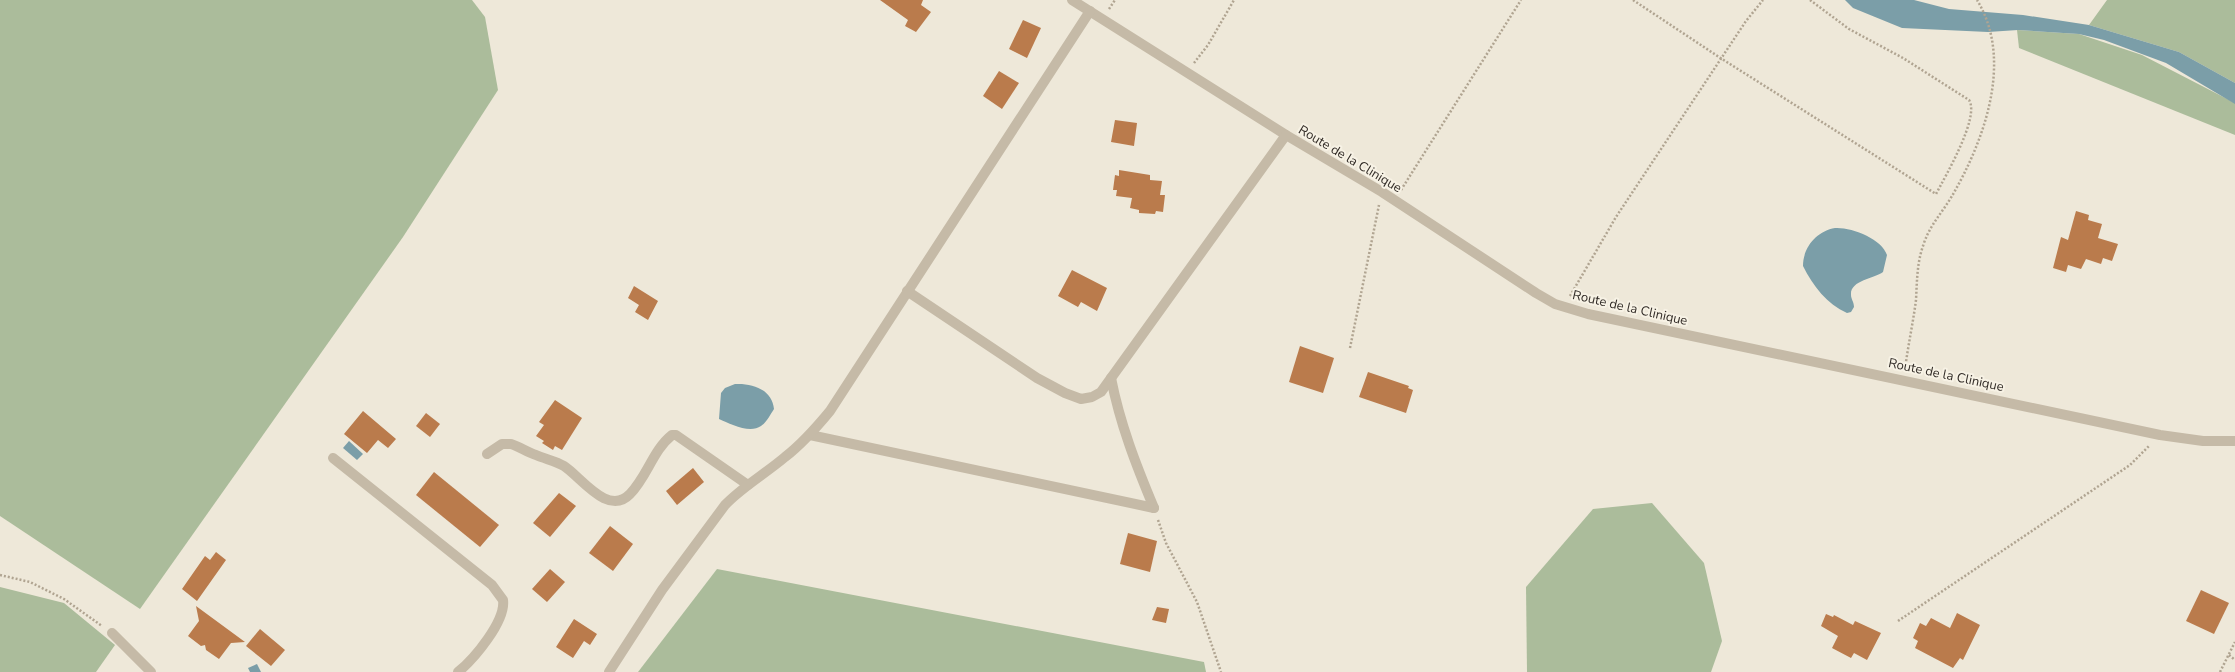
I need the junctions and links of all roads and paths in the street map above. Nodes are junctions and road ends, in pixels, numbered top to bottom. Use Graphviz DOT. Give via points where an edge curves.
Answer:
graph roads {
  1 [pos="1072,0"];
  2 [pos="1234,0"];
  3 [pos="1521,0"];
  4 [pos="1633,0"];
  5 [pos="1763,0"];
  6 [pos="1810,0"];
  7 [pos="1977,0"];
  8 [pos="1090,11"];
  9 [pos="1722,59"];
  10 [pos="1186,73"];
  11 [pos="1286,135"];
  12 [pos="1382,192"];
  13 [pos="1394,200"];
  14 [pos="907,291"];
  15 [pos="1564,307"];
  16 [pos="1350,348"];
  17 [pos="1112,378"];
  18 [pos="1904,379"];
  19 [pos="810,435"];
  20 [pos="2160,435"];
  21 [pos="2235,441"];
  22 [pos="487,454"];
  23 [pos="333,458"];
  24 [pos="748,485"];
  25 [pos="1154,508"];
  26 [pos="0,575"];
  27 [pos="1898,622"];
  28 [pos="112,633"];
  29 [pos="2235,642"];
  30 [pos="2229,655"];
  31 [pos="2235,660"];
  32 [pos="151,672"];
  33 [pos="458,672"];
  34 [pos="609,672"];
  35 [pos="1221,672"];
  36 [pos="2220,672"];
  1 -- 8 [label="street, Route de la Clinique"];
  2 -- 10 [label="path" via="1208,44"];
  3 -- 13 [label="path"];
  4 -- 9 [label="path"];
  5 -- 9 [label="path"];
  6 -- 9 [label="path" via="1850,29 1903,58 1969,100 1973,110 1965,135 1936,194"];
  7 -- 18 [label="path" via="1983,9 1992,38 1994,73 1990,100 1982,130 1955,189 1930,227 1923,246"];
  8 -- 10 [label="street, Route de la Clinique"];
  8 -- 14 [label="street"];
  9 -- 15 [label="path" via="1616,216"];
  10 -- 11 [label="street, Route de la Clinique"];
  11 -- 12 [label="street, Route de la Clinique"];
  11 -- 17 [label="street"];
  12 -- 13 [label="street, Route de la Clinique"];
  12 -- 16 [label="path"];
  13 -- 15 [label="street, Route de la Clinique" via="1536,293"];
  14 -- 17 [label="street" via="1037,378 1065,393 1081,399 1092,397 1101,392"];
  14 -- 19 [label="street" via="830,411"];
  15 -- 18 [label="street, Route de la Clinique"];
  17 -- 25 [label="street" via="1118,413 1132,457"];
  18 -- 20 [label="street, Route de la Clinique"];
  19 -- 24 [label="street"];
  19 -- 25 [label="street"];
  20 -- 21 [label="street, Route de la Clinique" via="2203,441"];
  20 -- 27 [label="path" via="2130,465"];
  22 -- 24 [label="street" via="502,444 511,444 564,466 600,496 609,500 621,500 630,495 666,439 672,434"];
  23 -- 33 [label="street" via="492,585 503,600 502,616 475,656"];
  24 -- 34 [label="street" via="725,505 662,590"];
  25 -- 35 [label="path" via="1166,543 1197,602"];
  26 -- 28 [label="path" via="30,582 64,599"];
  28 -- 32 [label="street"];
  29 -- 30 [label="path"];
  30 -- 31 [label="path"];
  30 -- 36 [label="path"];
}
